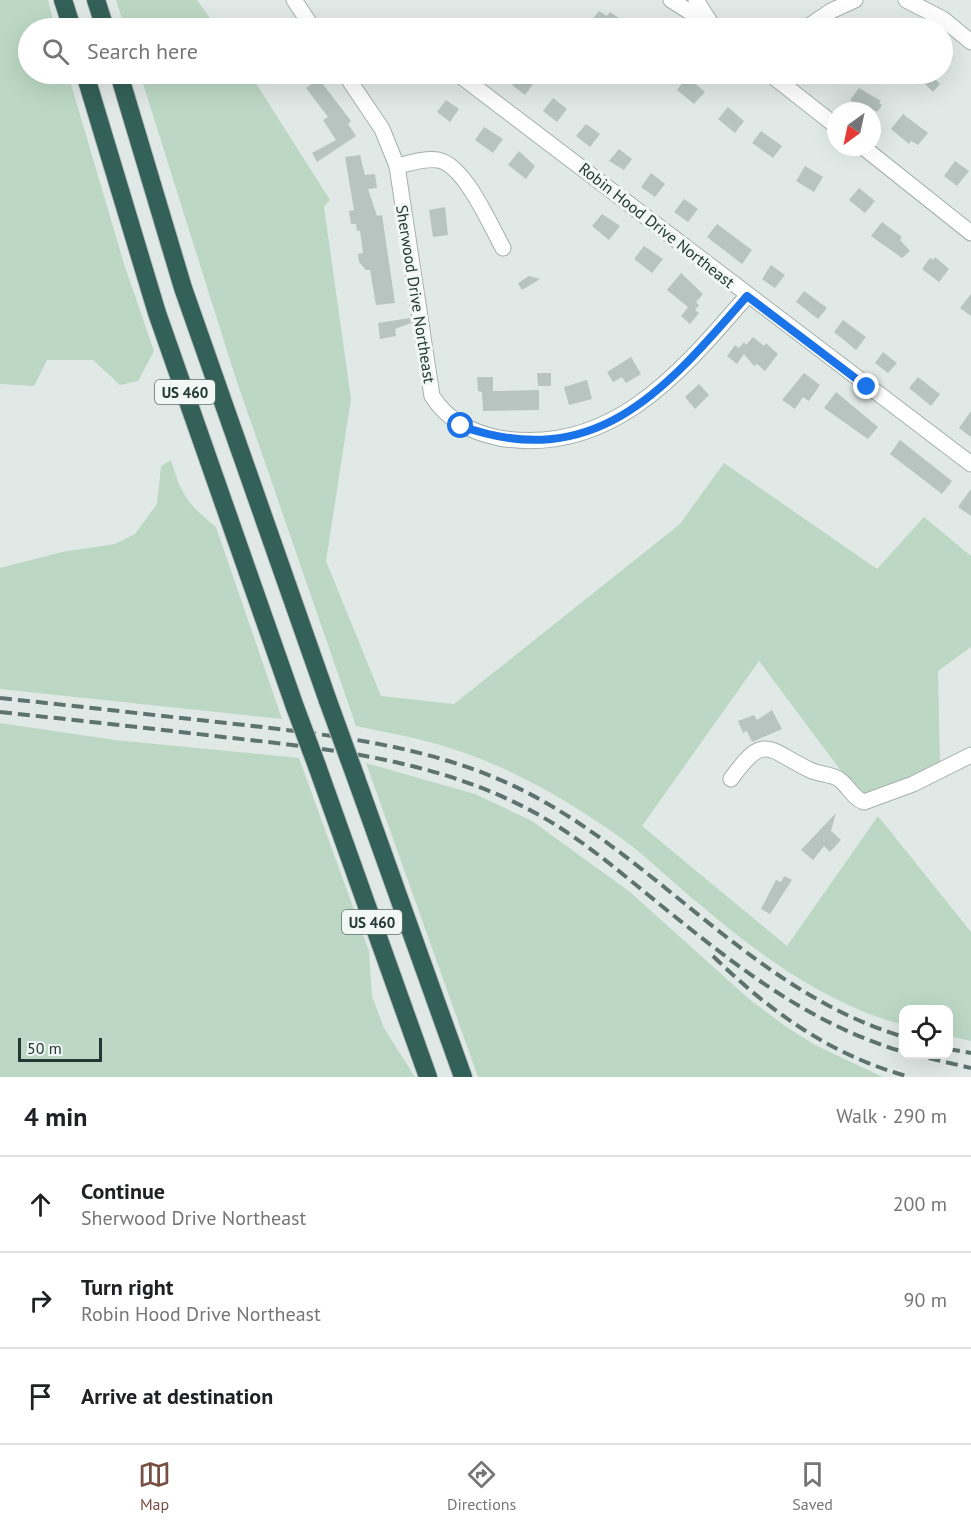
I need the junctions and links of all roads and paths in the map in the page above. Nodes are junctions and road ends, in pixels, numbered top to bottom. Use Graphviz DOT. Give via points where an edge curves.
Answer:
graph roads {
  1 [pos="63,0"];
  2 [pos="96,0"];
  3 [pos="294,0"];
  4 [pos="671,0"];
  5 [pos="696,0"];
  6 [pos="855,0"];
  7 [pos="906,0"];
  8 [pos="69,18"];
  9 [pos="102,18"];
  10 [pos="307,18"];
  11 [pos="699,18"];
  12 [pos="708,18"];
  13 [pos="821,18"];
  14 [pos="941,18"];
  15 [pos="953,27"];
  16 [pos="971,42"];
  17 [pos="88,84"];
  18 [pos="122,84"];
  19 [pos="352,84"];
  20 [pos="471,84"];
  21 [pos="783,84"];
  22 [pos="827,119"];
  23 [pos="874,156"];
  24 [pos="397,166"];
  25 [pos="971,233"];
  26 [pos="503,248"];
  27 [pos="747,296"];
  28 [pos="971,464"];
  29 [pos="971,755"];
  30 [pos="731,779"];
  31 [pos="428,1077"];
  32 [pos="463,1077"];
  1 -- 8 [label="highway"];
  2 -- 9 [label="highway"];
  3 -- 10 [label="street"];
  4 -- 11 [label="street"];
  5 -- 12 [label="street"];
  6 -- 13 [label="street"];
  7 -- 14 [label="street"];
  15 -- 16 [label="street"];
  17 -- 31 [label="highway, US 460, bridge" via="157,313"];
  18 -- 32 [label="highway, US 460, bridge" via="187,299"];
  19 -- 24 [label="street, Sherwood Drive Northeast" via="382,129"];
  20 -- 27 [label="street, Robin Hood Drive Northeast"];
  21 -- 22 [label="street"];
  23 -- 25 [label="street"];
  24 -- 26 [label="street" via="429,159 451,166 463,178"];
  24 -- 27 [label="street, Sherwood Drive Northeast" via="432,396 442,413 461,426 489,436 522,441 560,439 601,427 622,417 673,375"];
  27 -- 28 [label="street, Robin Hood Drive Northeast"];
  29 -- 30 [label="street" via="913,784 864,802 836,778 765,748 748,755"];
}
